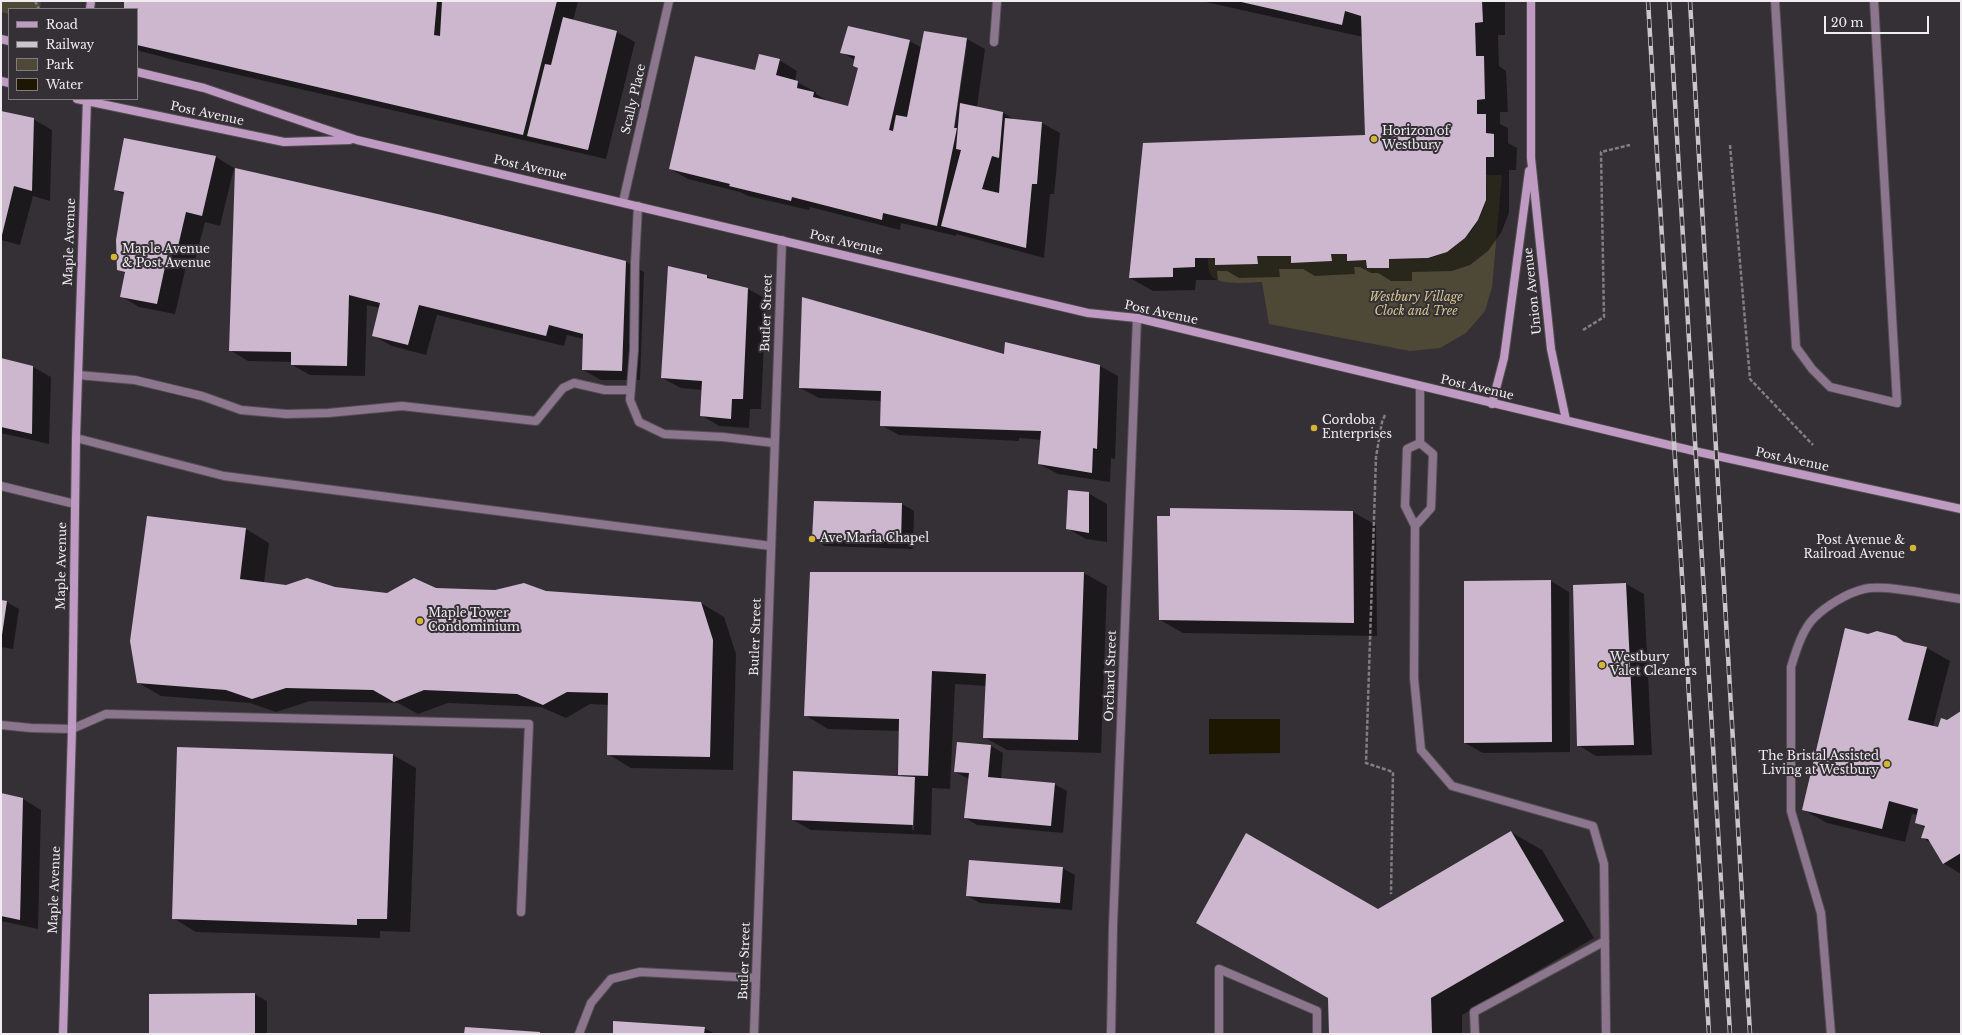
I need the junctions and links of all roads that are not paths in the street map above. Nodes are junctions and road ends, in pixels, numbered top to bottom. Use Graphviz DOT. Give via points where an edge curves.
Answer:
graph roads {
  1 [pos="669,1"];
  2 [pos="997,1"];
  3 [pos="1531,1"];
  4 [pos="1775,1"];
  5 [pos="1874,1"];
  6 [pos="994,42"];
  7 [pos="138,72"];
  8 [pos="87,100"];
  9 [pos="357,140"];
  10 [pos="1531,158"];
  11 [pos="623,202"];
  12 [pos="638,206"];
  13 [pos="782,240"];
  14 [pos="1137,318"];
  15 [pos="78,375"];
  16 [pos="1420,387"];
  17 [pos="631,390"];
  18 [pos="1492,404"];
  19 [pos="1566,420"];
  20 [pos="76,438"];
  21 [pos="1420,442"];
  22 [pos="774,443"];
  23 [pos="1,486"];
  24 [pos="75,504"];
  25 [pos="1961,509"];
  26 [pos="1415,526"];
  27 [pos="771,546"];
  28 [pos="1961,599"];
  29 [pos="1,725"];
  30 [pos="72,729"];
  31 [pos="521,912"];
  32 [pos="1605,941"];
  33 [pos="756,978"];
  34 [pos="63,1034"];
  35 [pos="580,1034"];
  36 [pos="754,1034"];
  37 [pos="1111,1034"];
  38 [pos="1219,1034"];
  39 [pos="1317,1034"];
  40 [pos="1475,1034"];
  41 [pos="1606,1034"];
  42 [pos="1831,1034"];
  1 -- 11 [label="street, Scally Place"];
  2 -- 6 [label="street"];
  3 -- 10 [label="main road, Union Avenue"];
  4 -- 5 [label="street" via="1796,347 1812,369 1830,387 1897,403"];
  7 -- 9 [label="main road, Post Avenue" via="204,88"];
  8 -- 9 [label="main road, Post Avenue" via="284,142"];
  8 -- 15 [label="main road, Maple Avenue"];
  9 -- 11 [label="main road, Post Avenue"];
  10 -- 18 [label="main road, Union Avenue" via="1504,358"];
  10 -- 19 [label="main road, Union Avenue" via="1551,349"];
  11 -- 12 [label="main road, Post Avenue"];
  12 -- 13 [label="main road, Post Avenue"];
  12 -- 17 [label="street"];
  13 -- 14 [label="main road, Post Avenue" via="1088,313"];
  13 -- 22 [label="street, Butler Street"];
  14 -- 16 [label="main road, Post Avenue"];
  14 -- 37 [label="street, Orchard Street"];
  15 -- 17 [label="street" via="135,380 202,396 241,410 286,414 402,406 536,421 563,388 574,383 605,390"];
  15 -- 20 [label="main road, Maple Avenue"];
  16 -- 18 [label="main road, Post Avenue"];
  16 -- 21 [label="street"];
  17 -- 22 [label="street" via="630,400 639,422 664,434"];
  18 -- 19 [label="main road, Post Avenue"];
  19 -- 25 [label="main road, Post Avenue" via="1694,451"];
  20 -- 24 [label="main road, Maple Avenue"];
  20 -- 27 [label="street" via="224,476"];
  21 -- 26 [label="street" via="1408,449 1405,506"];
  21 -- 26 [label="street" via="1433,454 1431,508"];
  22 -- 27 [label="street, Butler Street"];
  23 -- 24 [label="street"];
  24 -- 30 [label="main road, Maple Avenue"];
  26 -- 32 [label="street" via="1414,678 1421,750 1452,786 1593,826 1604,864"];
  27 -- 33 [label="street, Butler Street"];
  28 -- 42 [label="street" via="1887,589 1864,589 1838,600 1814,618 1798,645 1790,667 1791,811 1821,913"];
  29 -- 30 [label="street"];
  30 -- 31 [label="street" via="106,714 529,724"];
  30 -- 34 [label="main road, Maple Avenue"];
  32 -- 40 [label="street" via="1474,1012"];
  32 -- 41 [label="street"];
  33 -- 35 [label="street" via="640,972 611,979 591,1003"];
  33 -- 36 [label="street, Butler Street"];
  38 -- 39 [label="street" via="1219,969 1317,1011"];
}
